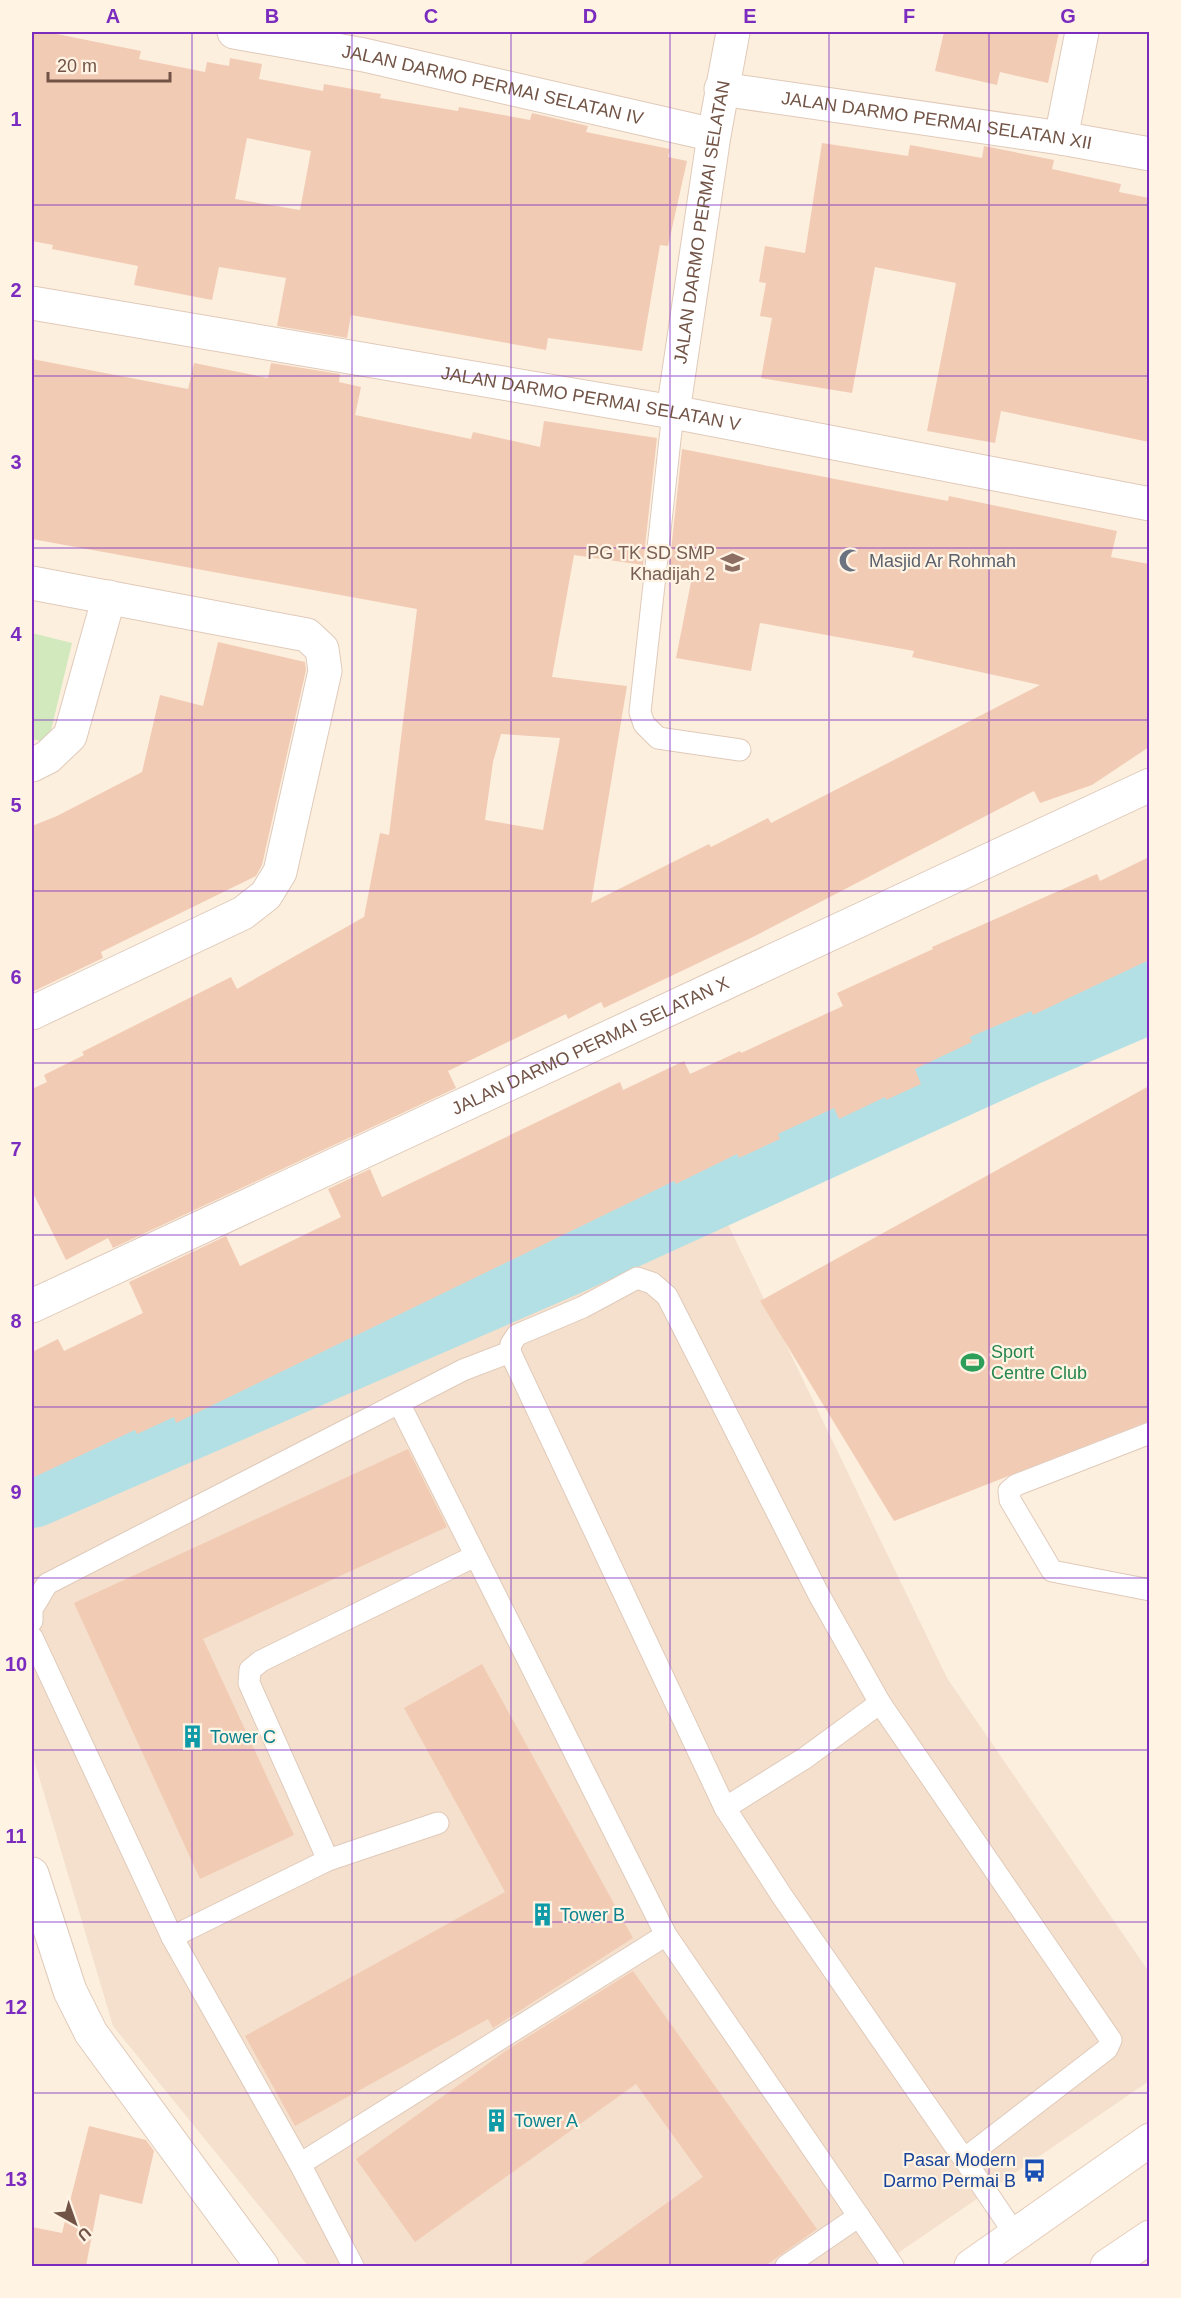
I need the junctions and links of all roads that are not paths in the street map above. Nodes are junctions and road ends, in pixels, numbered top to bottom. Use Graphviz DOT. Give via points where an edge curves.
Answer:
graph roads {
  1 [pos="234,32"];
  2 [pos="733,32"];
  3 [pos="1082,32"];
  4 [pos="366,43"];
  5 [pos="721,89"];
  6 [pos="714,135"];
  7 [pos="1061,138"];
  8 [pos="1149,154"];
  9 [pos="32,303"];
  10 [pos="673,412"];
  11 [pos="1149,504"];
  12 [pos="32,583"];
  13 [pos="109,597"];
  14 [pos="740,750"];
  15 [pos="32,765"];
  16 [pos="1149,785"];
  17 [pos="32,1013"];
  18 [pos="32,1306"];
  19 [pos="510,1352"];
  20 [pos="399,1403"];
  21 [pos="1149,1433"];
  22 [pos="475,1556"];
  23 [pos="1149,1590"];
  24 [pos="32,1621"];
  25 [pos="32,1637"];
  26 [pos="880,1703"];
  27 [pos="725,1808"];
  28 [pos="438,1823"];
  29 [pos="328,1860"];
  30 [pos="32,1874"];
  31 [pos="666,1935"];
  32 [pos="172,1937"];
  33 [pos="1149,2140"];
  34 [pos="964,2159"];
  35 [pos="300,2164"];
  36 [pos="859,2216"];
  37 [pos="1015,2234"];
  38 [pos="1149,2237"];
  39 [pos="262,2266"];
  40 [pos="353,2266"];
  41 [pos="786,2266"];
  42 [pos="893,2266"];
  43 [pos="971,2266"];
  44 [pos="1107,2266"];
  1 -- 4 [label="street, JALAN DARMO PERMAI SELATAN IV"];
  2 -- 5 [label="street, JALAN DARMO PERMAI SELATAN"];
  3 -- 7 [label="street"];
  4 -- 6 [label="street, JALAN DARMO PERMAI SELATAN IV"];
  5 -- 6 [label="street, JALAN DARMO PERMAI SELATAN"];
  5 -- 7 [label="street, JALAN DARMO PERMAI SELATAN XII"];
  6 -- 10 [label="street, JALAN DARMO PERMAI SELATAN"];
  7 -- 8 [label="street, JALAN DARMO PERMAI SELATAN XII"];
  9 -- 10 [label="street, JALAN DARMO PERMAI SELATAN V"];
  10 -- 11 [label="street, JALAN DARMO PERMAI SELATAN V"];
  10 -- 14 [label="lane" via="640,712 644,724 658,738"];
  12 -- 13 [label="street"];
  13 -- 15 [label="street" via="70,736 48,757"];
  13 -- 17 [label="street" via="307,635 322,649 325,671 280,872 266,895 243,913"];
  16 -- 18 [label="street, JALAN DARMO PERMAI SELATAN X"];
  19 -- 20 [label="lane" via="463,1370"];
  19 -- 26 [label="lane" via="517,1335 584,1307 637,1278 652,1283 667,1296 818,1593"];
  19 -- 27 [label="lane"];
  20 -- 22 [label="lane"];
  20 -- 24 [label="lane" via="47,1584 32,1609"];
  21 -- 23 [label="lane" via="1009,1491 1010,1500 1052,1570"];
  22 -- 29 [label="lane" via="261,1661 250,1670 249,1683"];
  22 -- 31 [label="lane"];
  25 -- 32 [label="lane"];
  26 -- 27 [label="lane" via="806,1758"];
  26 -- 34 [label="lane" via="1111,2040 1107,2049"];
  27 -- 34 [label="lane"];
  28 -- 29 [label="lane"];
  29 -- 32 [label="lane"];
  30 -- 39 [label="street" via="70,1991 91,2033"];
  31 -- 35 [label="lane"];
  31 -- 36 [label="lane"];
  32 -- 35 [label="lane"];
  33 -- 37 [label="street"];
  34 -- 37 [label="lane"];
  35 -- 40 [label="lane"];
  36 -- 41 [label="lane"];
  36 -- 42 [label="lane"];
  37 -- 43 [label="street"];
  38 -- 44 [label="street"];
}
